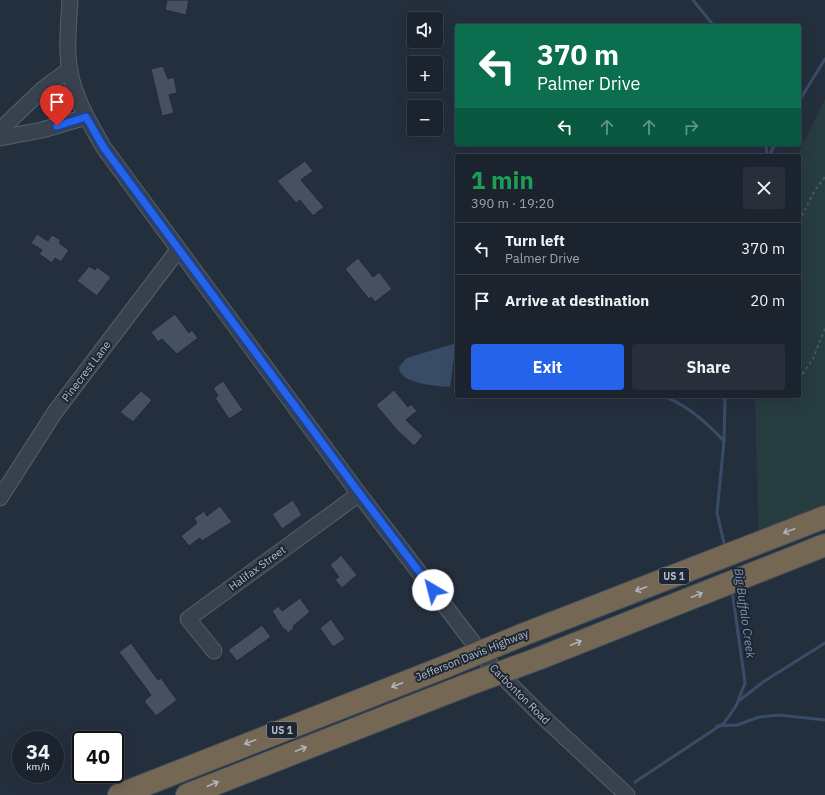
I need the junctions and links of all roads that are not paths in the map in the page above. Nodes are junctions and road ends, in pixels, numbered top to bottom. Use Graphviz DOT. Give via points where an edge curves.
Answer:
graph roads {
  1 [pos="70,0"];
  2 [pos="70,69"];
  3 [pos="86,117"];
  4 [pos="0,130"];
  5 [pos="0,138"];
  6 [pos="178,250"];
  7 [pos="360,494"];
  8 [pos="0,498"];
  9 [pos="825,517"];
  10 [pos="825,545"];
  11 [pos="214,651"];
  12 [pos="119,795"];
  13 [pos="187,795"];
  14 [pos="627,795"];
  1 -- 2 [label="street, Carbonton Road"];
  2 -- 3 [label="street, Carbonton Road" via="74,90"];
  2 -- 4 [label="street" via="44,88"];
  3 -- 5 [label="street" via="42,130"];
  3 -- 6 [label="street, Carbonton Road" via="104,148"];
  6 -- 7 [label="street, Carbonton Road"];
  6 -- 8 [label="street, Pinecrest Lane" via="55,412"];
  7 -- 11 [label="street, Halifax Street" via="188,619"];
  7 -- 14 [label="street, Carbonton Road" via="488,662"];
  9 -- 12 [label="highway, Jefferson Davis Highway / US 1, one-way, bridge"];
  13 -- 10 [label="highway, US 1, one-way, bridge"];
}
